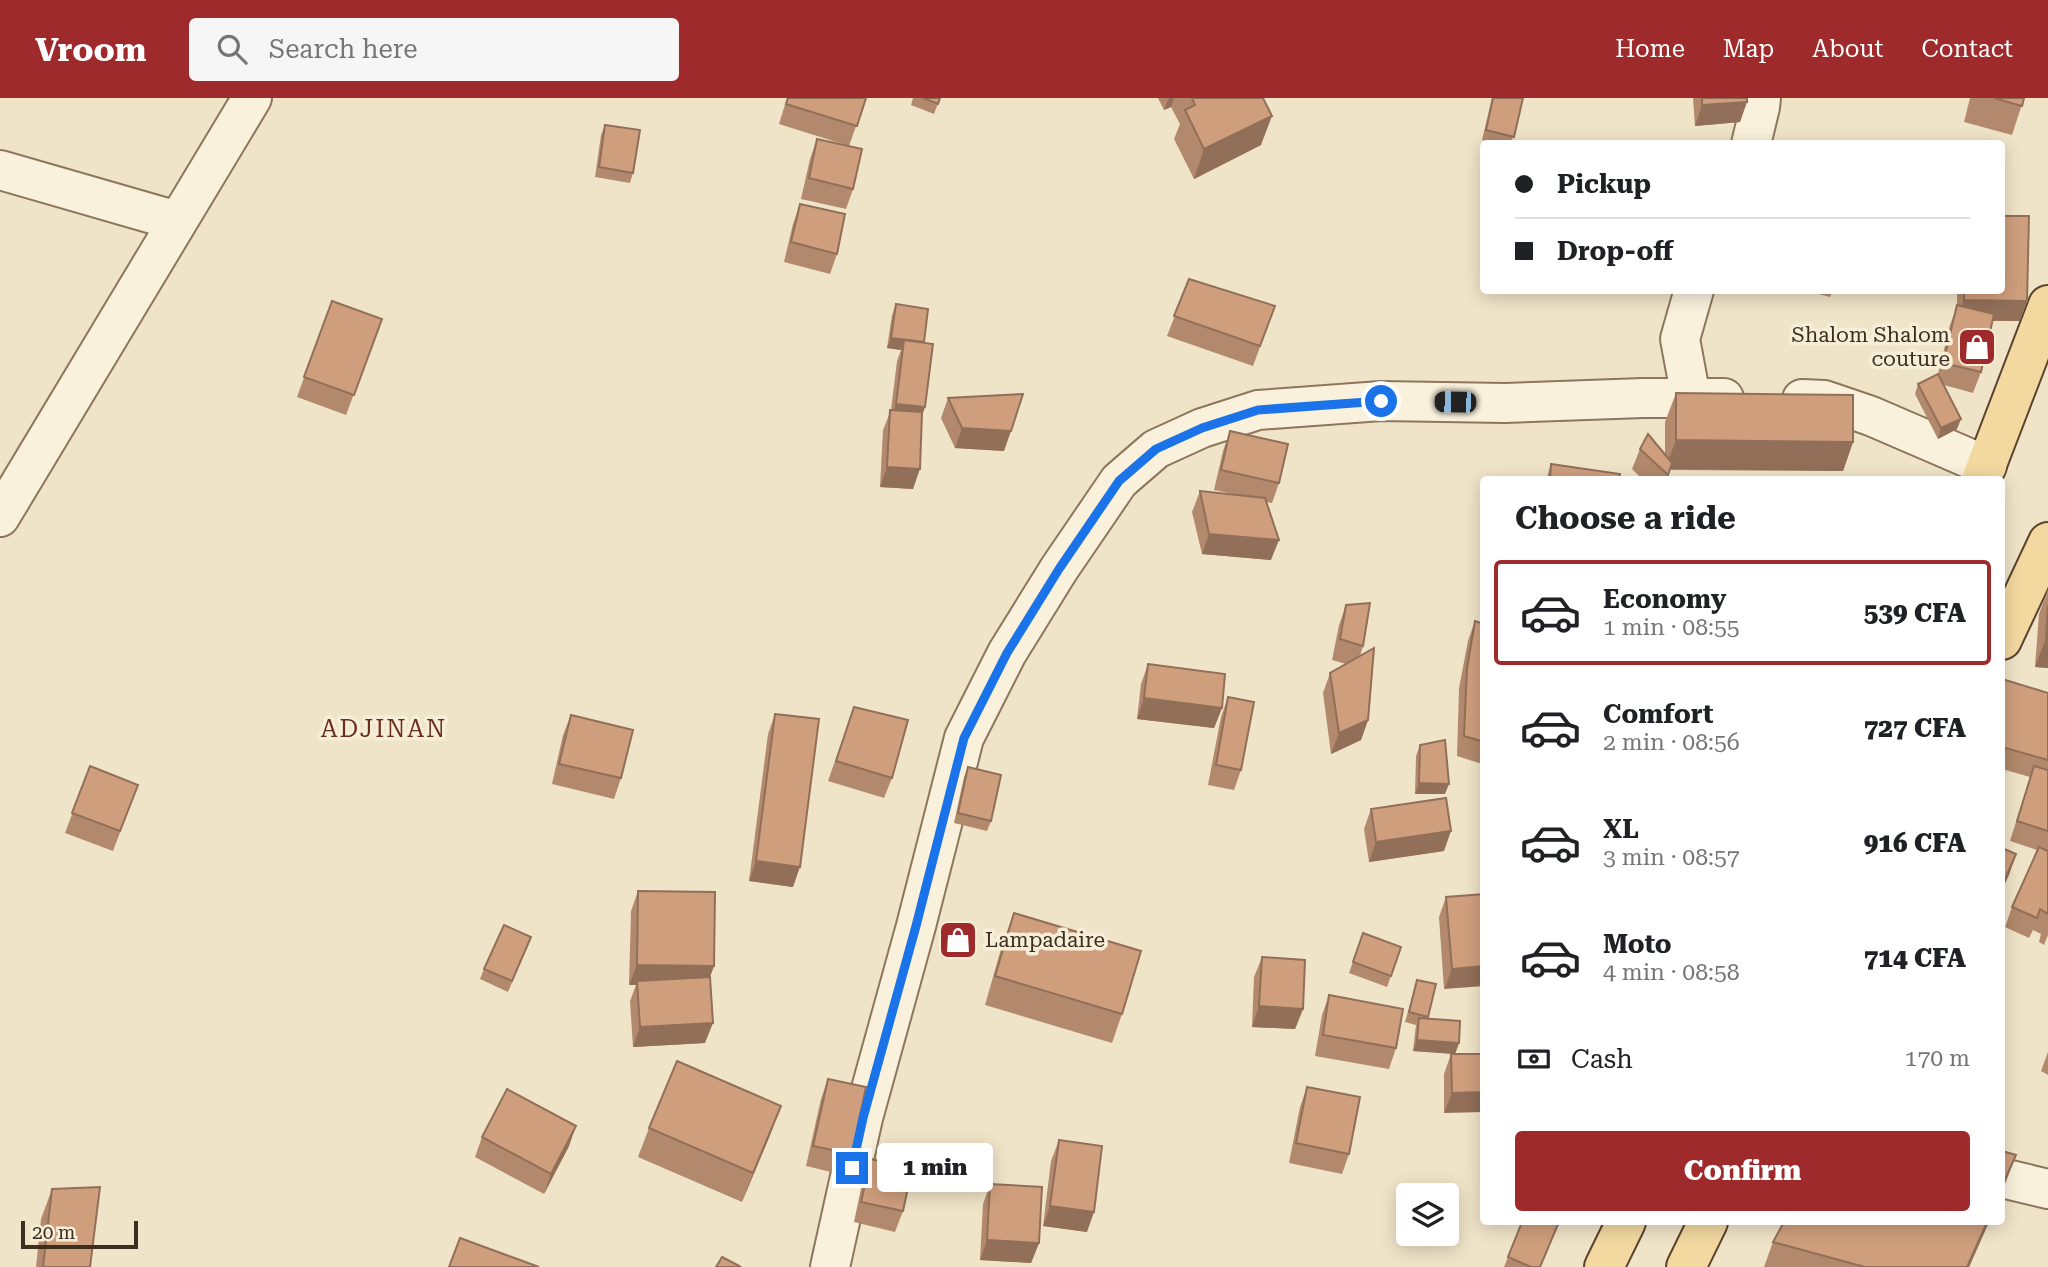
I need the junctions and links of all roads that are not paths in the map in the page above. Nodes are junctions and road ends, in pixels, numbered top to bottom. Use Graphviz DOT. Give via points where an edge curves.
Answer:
graph roads {
  1 [pos="252,98"];
  2 [pos="1761,98"];
  3 [pos="1753,140"];
  4 [pos="0,170"];
  5 [pos="177,221"];
  6 [pos="1693,294"];
  7 [pos="2048,305"];
  8 [pos="1691,398"];
  9 [pos="1984,473"];
  10 [pos="0,517"];
  11 [pos="2048,542"];
  12 [pos="2005,634"];
  13 [pos="2005,1179"];
  14 [pos="2048,1189"];
  15 [pos="1625,1225"];
  16 [pos="1706,1225"];
  17 [pos="830,1267"];
  18 [pos="1604,1267"];
  19 [pos="1686,1267"];
  1 -- 5 [label="street"];
  2 -- 3 [label="street"];
  4 -- 5 [label="street"];
  5 -- 10 [label="street"];
  6 -- 8 [label="street" via="1680,339"];
  7 -- 9 [label="main road"];
  8 -- 9 [label="street" via="1824,400 1871,416"];
  8 -- 17 [label="street" via="1381,401 1258,410 1156,449 1119,481 1007,653 964,738 863,1118"];
  11 -- 12 [label="main road"];
  13 -- 14 [label="street"];
  15 -- 18 [label="main road"];
  16 -- 19 [label="main road"];
}
